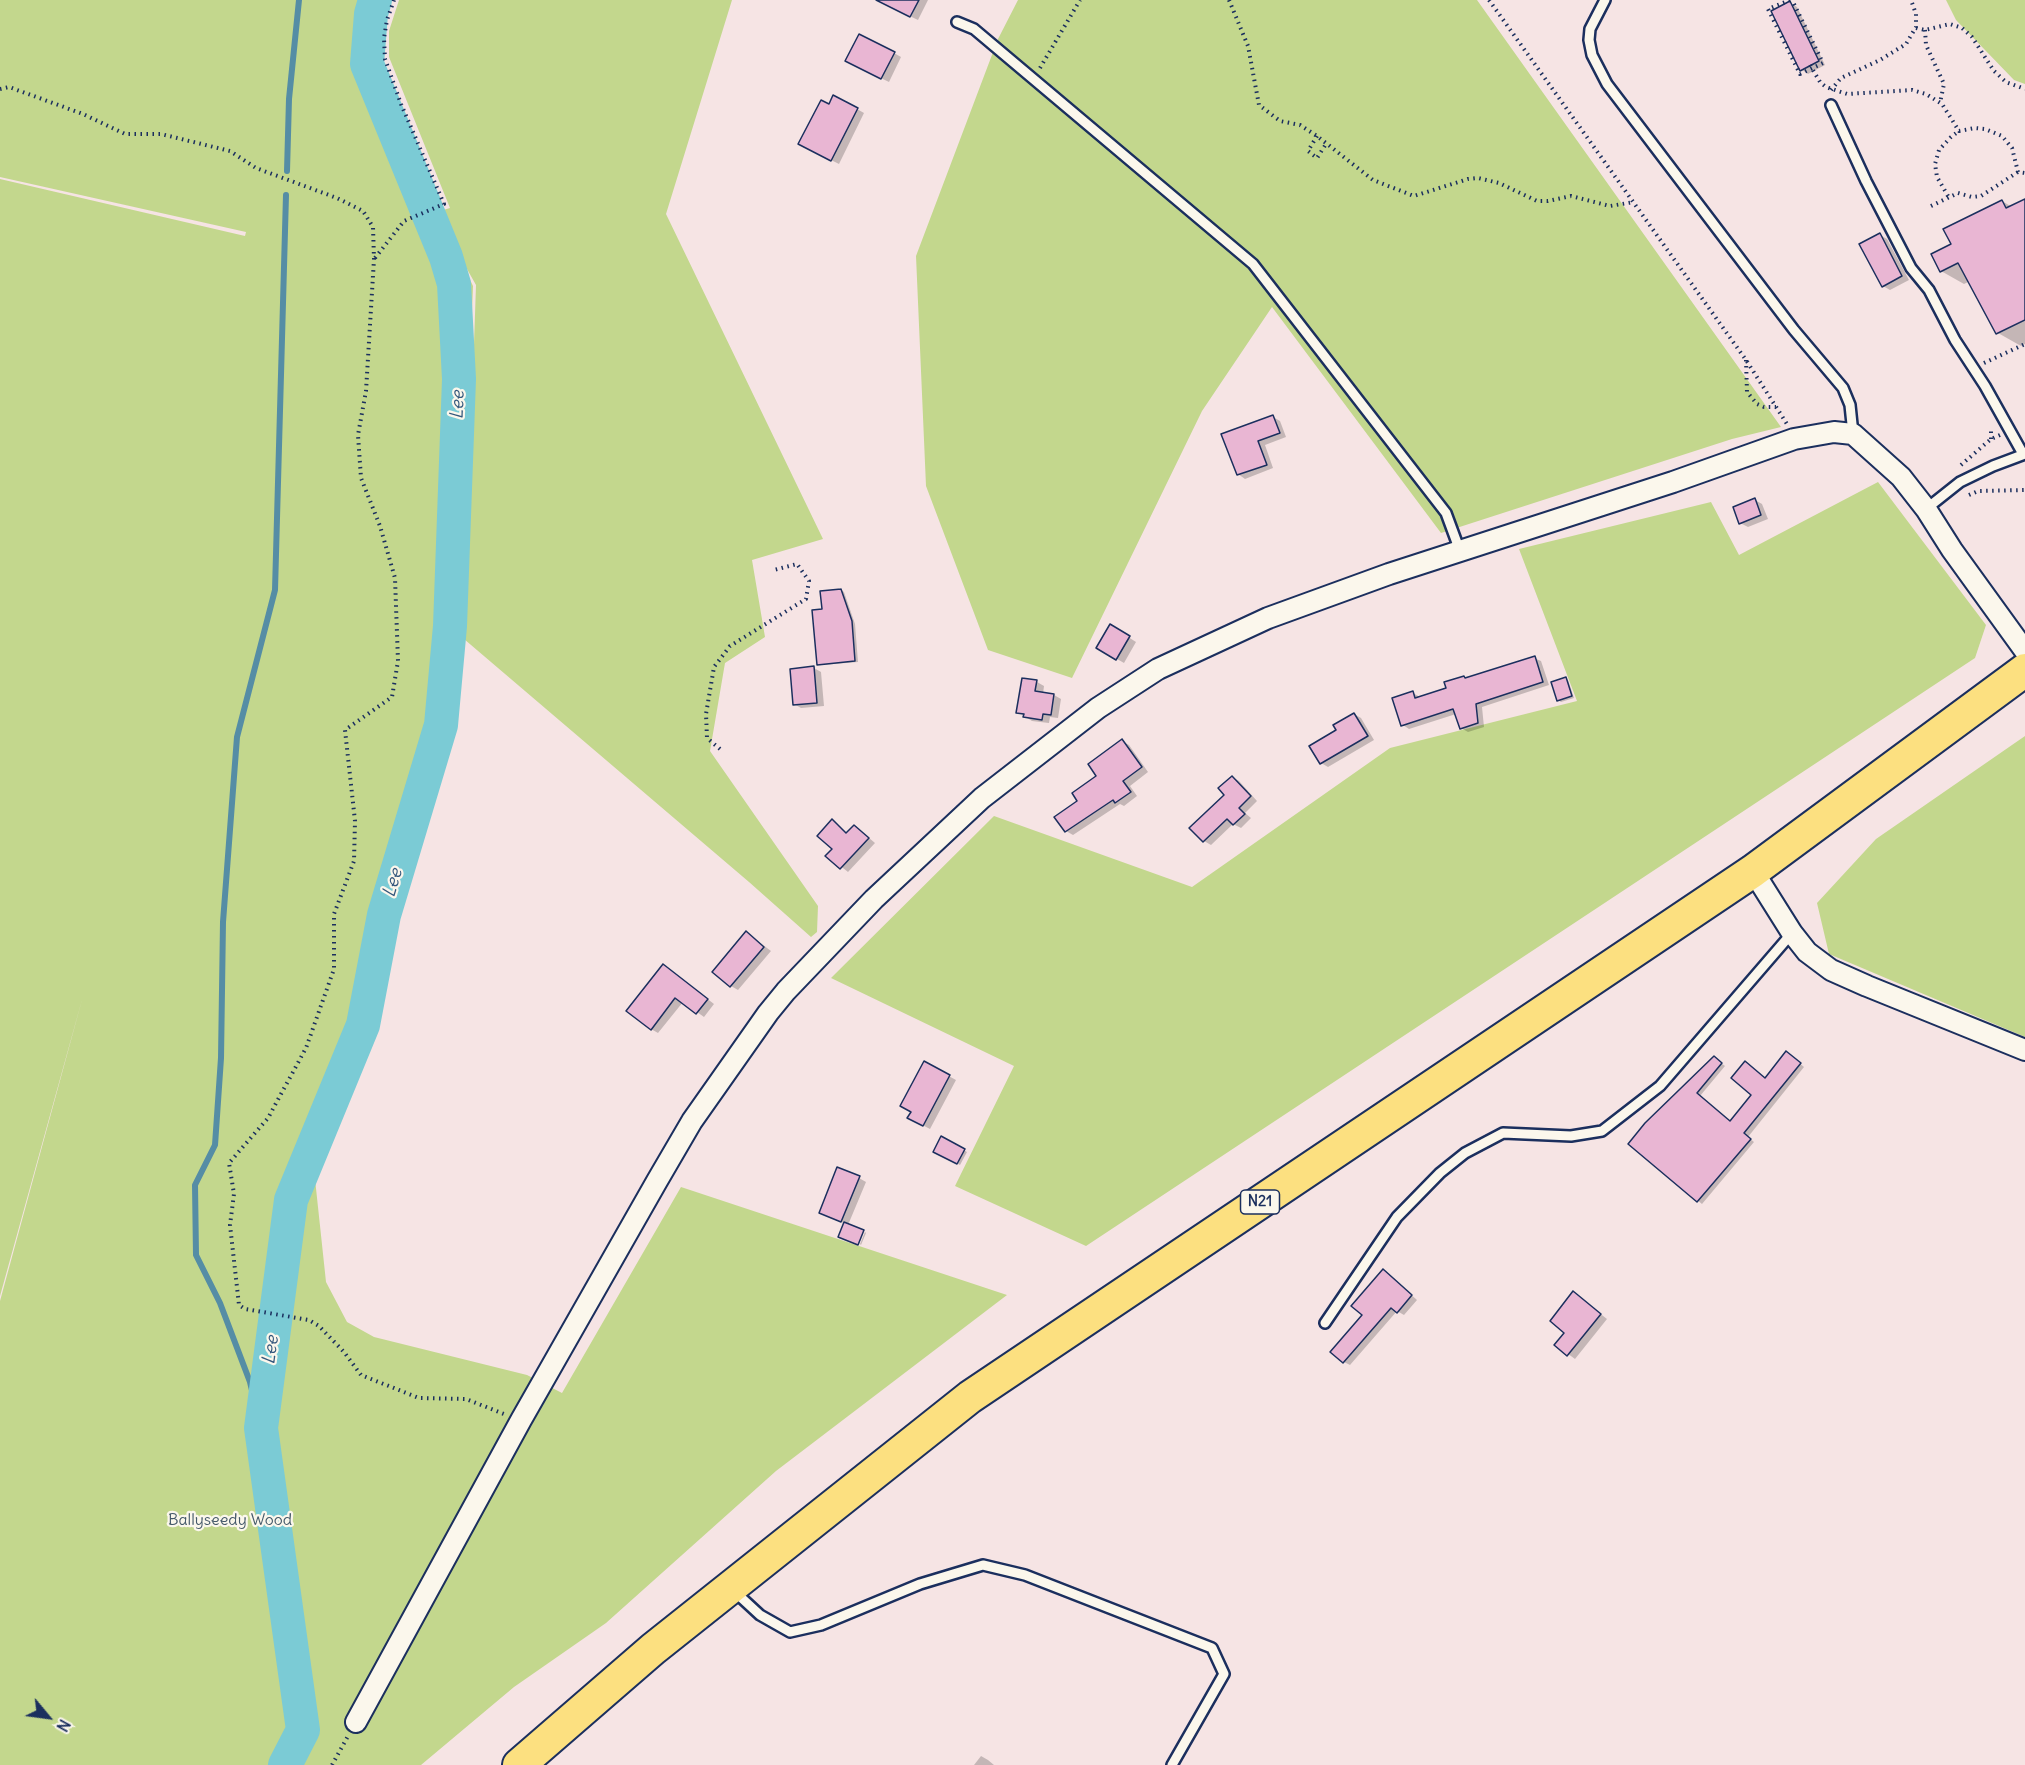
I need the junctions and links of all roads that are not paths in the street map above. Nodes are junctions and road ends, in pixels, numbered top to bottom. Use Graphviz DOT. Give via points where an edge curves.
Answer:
graph roads {
  1 [pos="1605,0"];
  2 [pos="957,22"];
  3 [pos="1831,105"];
  4 [pos="1853,434"];
  5 [pos="2024,454"];
  6 [pos="1926,509"];
  7 [pos="1460,551"];
  8 [pos="2025,651"];
  9 [pos="2025,670"];
  10 [pos="1753,871"];
  11 [pos="1792,933"];
  12 [pos="2025,1050"];
  13 [pos="1325,1323"];
  14 [pos="730,1587"];
  15 [pos="356,1722"];
  16 [pos="519,1765"];
  17 [pos="1172,1765"];
  1 -- 4 [label="lane" via="1590,29 1589,40 1604,79 1794,330 1843,388 1850,405"];
  2 -- 7 [label="lane" via="974,29 1253,264 1446,513"];
  3 -- 5 [label="lane" via="1911,268 1929,291"];
  4 -- 6 [label="street" via="1901,477"];
  4 -- 7 [label="street" via="1834,432 1794,439"];
  5 -- 6 [label="lane" via="1960,482"];
  6 -- 8 [label="street"];
  7 -- 15 [label="street" via="1268,618 1158,669 1111,699 982,798 874,899 794,982 692,1121 520,1420"];
  9 -- 10 [label="highway, N21"];
  10 -- 11 [label="street"];
  10 -- 14 [label="highway, N21" via="970,1397"];
  11 -- 12 [label="street" via="1807,952 1831,970"];
  11 -- 13 [label="lane" via="1660,1086 1602,1131 1571,1136 1503,1133 1440,1173 1397,1217"];
  14 -- 16 [label="highway, N21"];
  14 -- 17 [label="lane" via="760,1615 790,1632 821,1625 920,1584 983,1565 1025,1575 1212,1648 1224,1674"];
}
